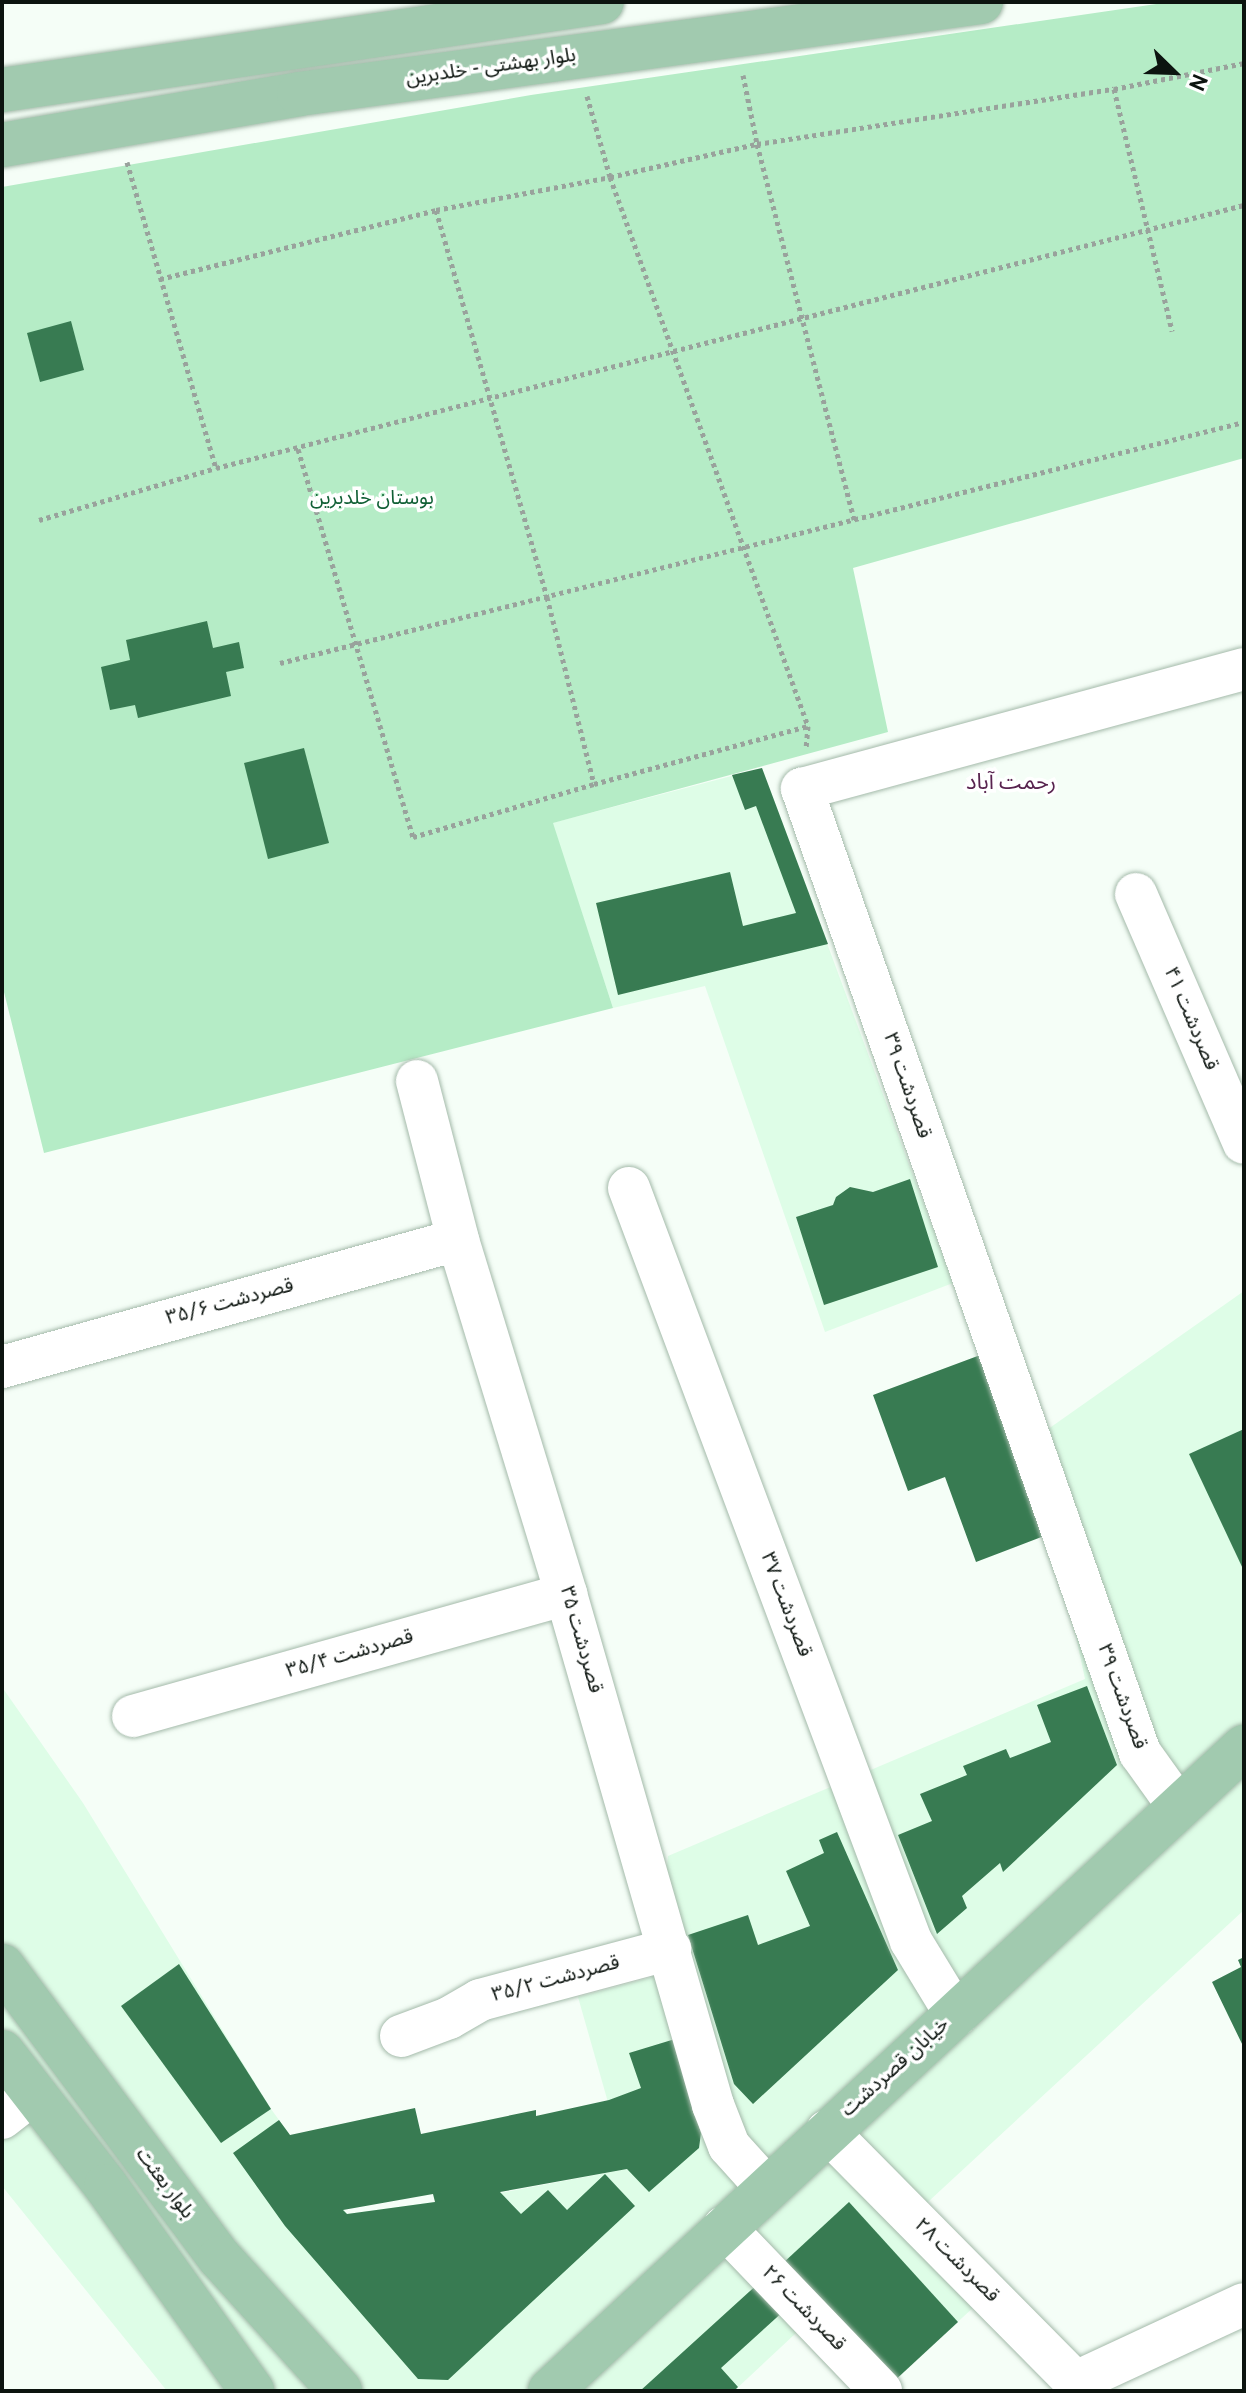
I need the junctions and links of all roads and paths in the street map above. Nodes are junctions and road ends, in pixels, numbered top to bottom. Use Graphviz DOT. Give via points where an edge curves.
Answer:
graph roads {
  1 [pos="602,2"];
  2 [pos="981,2"];
  3 [pos="736,36"];
  4 [pos="576,57"];
  5 [pos="1244,63"];
  6 [pos="1114,89"];
  7 [pos="2,90"];
  8 [pos="120,124"];
  9 [pos="757,144"];
  10 [pos="2,145"];
  11 [pos="610,177"];
  12 [pos="1244,205"];
  13 [pos="436,210"];
  14 [pos="1148,230"];
  15 [pos="160,279"];
  16 [pos="802,319"];
  17 [pos="1172,331"];
  18 [pos="673,353"];
  19 [pos="490,400"];
  20 [pos="1244,422"];
  21 [pos="298,449"];
  22 [pos="216,468"];
  23 [pos="39,520"];
  24 [pos="854,520"];
  25 [pos="743,548"];
  26 [pos="547,597"];
  27 [pos="356,644"];
  28 [pos="280,663"];
  29 [pos="1244,669"];
  30 [pos="808,726"];
  31 [pos="594,784"];
  32 [pos="802,789"];
  33 [pos="1136,894"];
  34 [pos="417,1081"];
  35 [pos="1244,1143"];
  36 [pos="629,1188"];
  37 [pos="458,1240"];
  38 [pos="2,1367"];
  39 [pos="566,1594"];
  40 [pos="133,1716"];
  41 [pos="1244,1747"];
  42 [pos="1178,1806"];
  43 [pos="670,1949"];
  44 [pos="5,1977"];
  45 [pos="956,2015"];
  46 [pos="401,2036"];
  47 [pos="2,2052"];
  48 [pos="18,2105"];
  49 [pos="827,2131"];
  50 [pos="766,2187"];
  51 [pos="724,2227"];
  52 [pos="1244,2304"];
  53 [pos="1080,2387"];
  54 [pos="252,2391"];
  55 [pos="340,2391"];
  56 [pos="550,2391"];
  57 [pos="881,2391"];
  1 -- 7 [label="main road"];
  2 -- 3 [label="main road, بلوار بهشتی - خلدبرین"];
  3 -- 4 [label="main road, بلوار بهشتی - خلدبرین"];
  3 -- 9 [label="path"];
  4 -- 8 [label="main road, بلوار بهشتی - خلدبرین"];
  4 -- 11 [label="path"];
  5 -- 6 [label="path"];
  6 -- 9 [label="path"];
  6 -- 14 [label="path"];
  8 -- 10 [label="main road, بلوار بهشتی - خلدبرین"];
  8 -- 15 [label="path"];
  9 -- 11 [label="path"];
  9 -- 16 [label="path"];
  11 -- 13 [label="path"];
  11 -- 18 [label="path"];
  12 -- 14 [label="path"];
  13 -- 15 [label="path"];
  13 -- 19 [label="path"];
  14 -- 16 [label="path"];
  14 -- 17 [label="path"];
  15 -- 22 [label="path"];
  16 -- 18 [label="path"];
  16 -- 24 [label="path"];
  18 -- 19 [label="path"];
  18 -- 25 [label="path"];
  19 -- 21 [label="path"];
  19 -- 26 [label="path"];
  20 -- 24 [label="path"];
  21 -- 22 [label="path"];
  21 -- 27 [label="path"];
  22 -- 23 [label="path"];
  24 -- 25 [label="path"];
  25 -- 26 [label="path"];
  25 -- 30 [label="path"];
  26 -- 27 [label="path"];
  26 -- 31 [label="path"];
  27 -- 28 [label="path"];
  27 -- 31 [label="path" via="413,837"];
  29 -- 32 [label="street"];
  30 -- 31 [label="path"];
  30 -- 32 [label="path"];
  32 -- 42 [label="street, قصردشت ۳۹" via="1140,1753"];
  33 -- 35 [label="street, قصردشت ۴۱"];
  34 -- 37 [label="street, قصردشت ۳۵"];
  36 -- 45 [label="street, قصردشت ۳۷" via="911,1941"];
  37 -- 38 [label="street, قصردشت ۳۵/۶"];
  37 -- 39 [label="street, قصردشت ۳۵"];
  39 -- 40 [label="street, قصردشت ۳۵/۴"];
  39 -- 43 [label="street, قصردشت ۳۵"];
  41 -- 42 [label="main road, خیابان قصردشت"];
  42 -- 45 [label="main road, خیابان قصردشت"];
  43 -- 46 [label="street, قصردشت ۳۵/۲" via="480,2000"];
  43 -- 50 [label="street, قصردشت ۳۵" via="729,2146"];
  44 -- 55 [label="main road, بلوار بعثت" via="220,2258"];
  45 -- 49 [label="main road, خیابان قصردشت"];
  47 -- 48 [label="main road"];
  48 -- 54 [label="main road"];
  49 -- 50 [label="main road, خیابان قصردشت"];
  49 -- 53 [label="street, قصردشت ۲۸"];
  50 -- 51 [label="main road, خیابان قصردشت"];
  51 -- 56 [label="main road, خیابان قصردشت"];
  51 -- 57 [label="street, قصردشت ۲۶"];
  52 -- 53 [label="street"];
}
